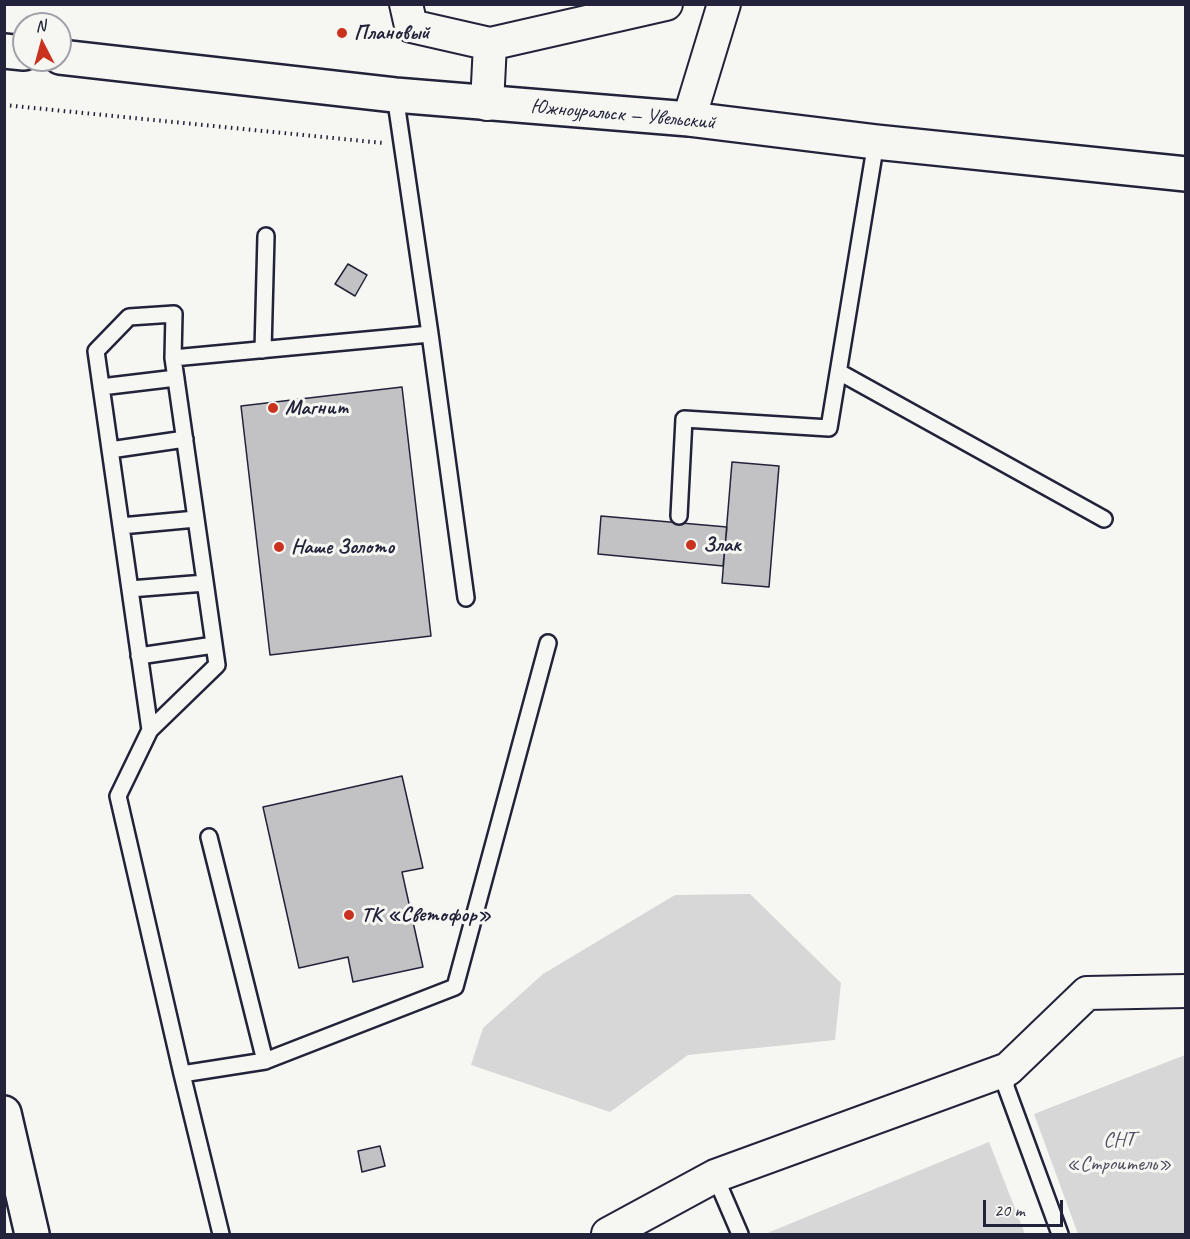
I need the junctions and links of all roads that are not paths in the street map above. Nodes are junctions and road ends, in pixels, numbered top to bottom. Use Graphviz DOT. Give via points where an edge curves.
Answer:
graph roads {
  1 [pos="666,4"];
  2 [pos="724,4"];
  3 [pos="408,15"];
  4 [pos="490,44"];
  5 [pos="72,58"];
  6 [pos="395,95"];
  7 [pos="487,104"];
  8 [pos="688,119"];
  9 [pos="876,142"];
  10 [pos="1185,174"];
  11 [pos="266,236"];
  12 [pos="430,334"];
  13 [pos="263,350"];
  14 [pos="173,358"];
  15 [pos="839,372"];
  16 [pos="176,378"];
  17 [pos="101,387"];
  18 [pos="185,439"];
  19 [pos="110,450"];
  20 [pos="679,516"];
  21 [pos="196,519"];
  22 [pos="1104,519"];
  23 [pos="121,526"];
  24 [pos="205,583"];
  25 [pos="130,589"];
  26 [pos="466,598"];
  27 [pos="548,643"];
  28 [pos="214,645"];
  29 [pos="139,656"];
  30 [pos="150,730"];
  31 [pos="209,837"];
  32 [pos="1185,991"];
  33 [pos="265,1061"];
  34 [pos="1008,1070"];
  35 [pos="182,1074"];
  36 [pos="4,1113"];
  37 [pos="715,1176"];
  38 [pos="32,1234"];
  39 [pos="221,1234"];
  40 [pos="608,1234"];
  41 [pos="740,1234"];
  42 [pos="1060,1234"];
  1 -- 4 [label="street"];
  2 -- 8 [label="street"];
  3 -- 4 [label="street"];
  4 -- 7 [label="street"];
  5 -- 6 [label="main road, Южноуральск — Увельский"];
  6 -- 7 [label="main road, Южноуральск — Увельский"];
  6 -- 12 [label="lane"];
  7 -- 8 [label="main road, Южноуральск — Увельский"];
  8 -- 9 [label="main road, Южноуральск — Увельский"];
  9 -- 10 [label="main road, Южноуральск — Увельский"];
  9 -- 15 [label="lane"];
  11 -- 13 [label="lane"];
  12 -- 13 [label="lane"];
  12 -- 26 [label="lane"];
  13 -- 14 [label="lane"];
  14 -- 16 [label="lane"];
  14 -- 17 [label="lane" via="174,314 129,317 96,351"];
  15 -- 20 [label="lane" via="830,428 684,418"];
  15 -- 22 [label="lane"];
  16 -- 17 [label="lane"];
  16 -- 18 [label="lane"];
  17 -- 19 [label="lane"];
  18 -- 19 [label="lane"];
  18 -- 21 [label="lane"];
  19 -- 23 [label="lane"];
  21 -- 23 [label="lane"];
  21 -- 24 [label="lane"];
  23 -- 25 [label="lane"];
  24 -- 25 [label="lane"];
  24 -- 28 [label="lane"];
  25 -- 29 [label="lane"];
  27 -- 33 [label="lane" via="455,987"];
  28 -- 29 [label="lane"];
  28 -- 30 [label="lane" via="217,665"];
  29 -- 30 [label="lane"];
  30 -- 35 [label="lane" via="118,796"];
  31 -- 33 [label="lane"];
  32 -- 34 [label="street" via="1087,993"];
  33 -- 35 [label="lane"];
  34 -- 37 [label="street"];
  34 -- 42 [label="lane" via="1006,1087"];
  35 -- 39 [label="lane"];
  36 -- 38 [label="main road"];
  37 -- 40 [label="street"];
  37 -- 41 [label="lane"];
}
